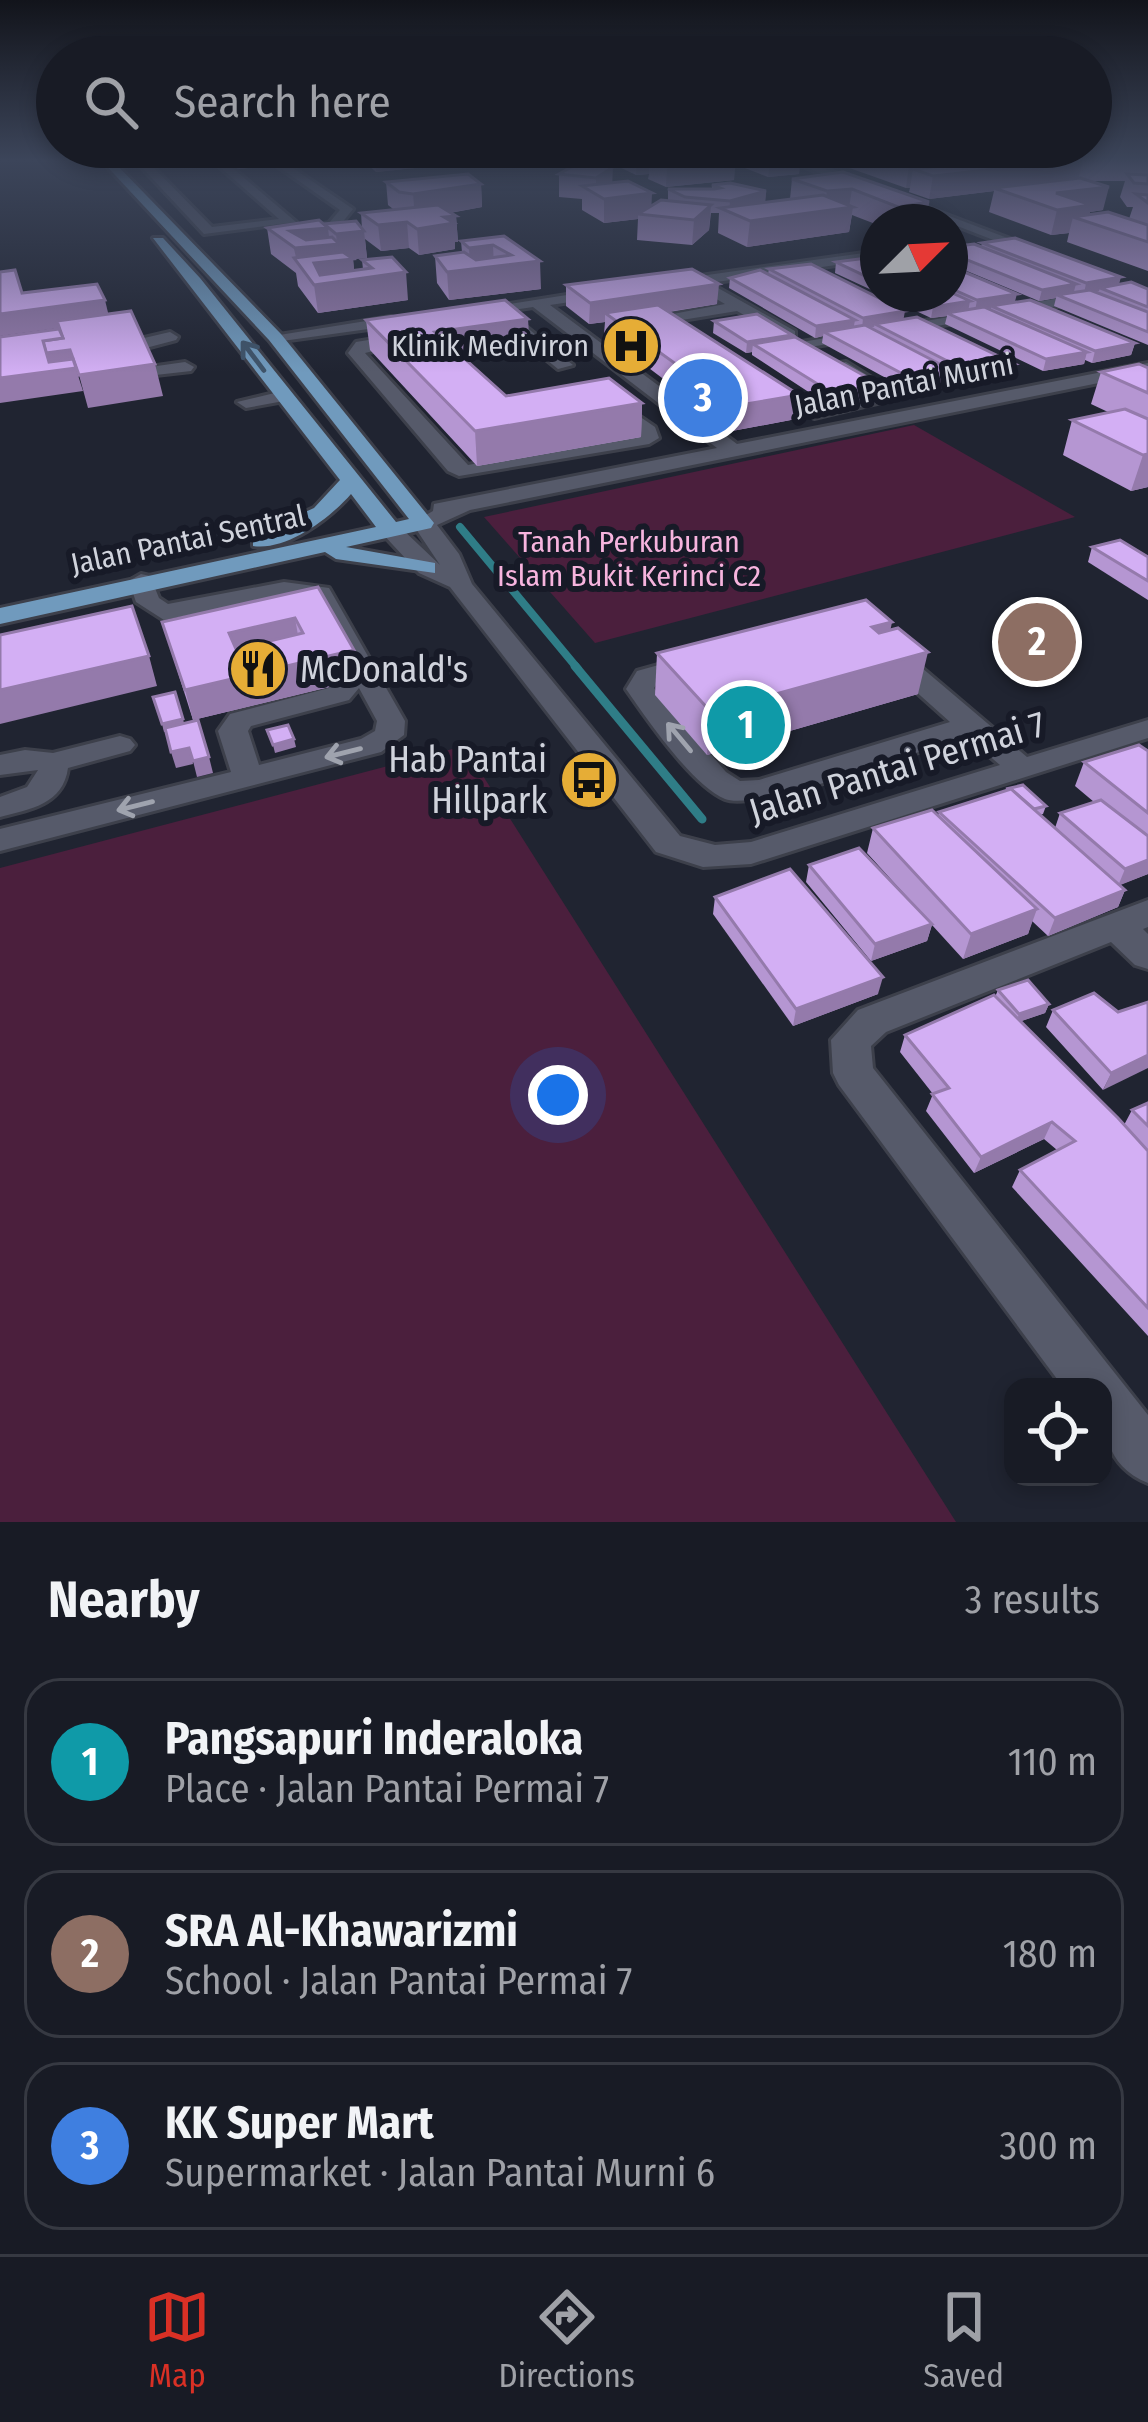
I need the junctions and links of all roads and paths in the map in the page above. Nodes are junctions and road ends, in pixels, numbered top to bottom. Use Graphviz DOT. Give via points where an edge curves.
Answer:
graph roads {
  1 [pos="149,231"];
  2 [pos="183,231"];
  3 [pos="312,231"];
  4 [pos="981,231"];
  5 [pos="999,238"];
  6 [pos="968,242"];
  7 [pos="230,245"];
  8 [pos="860,258"];
  9 [pos="1058,260"];
  10 [pos="804,266"];
  11 [pos="831,279"];
  12 [pos="695,281"];
  13 [pos="650,287"];
  14 [pos="991,289"];
  15 [pos="628,290"];
  16 [pos="1116,293"];
  17 [pos="537,303"];
  18 [pos="740,306"];
  19 [pos="1031,306"];
  20 [pos="897,312"];
  21 [pos="418,318"];
  22 [pos="662,318"];
  23 [pos="921,324"];
  24 [pos="1072,324"];
  25 [pos="619,325"];
  26 [pos="597,328"];
  27 [pos="682,331"];
  28 [pos="575,332"];
  29 [pos="433,335"];
  30 [pos="170,337"];
  31 [pos="275,337"];
  32 [pos="956,341"];
  33 [pos="805,344"];
  34 [pos="565,365"];
  35 [pos="185,367"];
  36 [pos="1148,368"];
  37 [pos="742,370"];
  38 [pos="588,383"];
  39 [pos="283,396"];
  40 [pos="246,402"];
  41 [pos="734,451"];
  42 [pos="351,481"];
  43 [pos="418,518"];
  44 [pos="386,525"];
  45 [pos="261,541"];
  46 [pos="307,548"];
  47 [pos="427,568"];
  48 [pos="141,581"];
  49 [pos="461,586"];
  50 [pos="0,596"];
  51 [pos="211,604"];
  52 [pos="310,614"];
  53 [pos="0,616"];
  54 [pos="868,635"];
  55 [pos="721,656"];
  56 [pos="346,686"];
  57 [pos="974,724"];
  58 [pos="1148,729"];
  59 [pos="120,746"];
  60 [pos="53,762"];
  61 [pos="0,765"];
  62 [pos="1022,769"];
  63 [pos="248,777"];
  64 [pos="0,807"];
  65 [pos="0,840"];
  66 [pos="1132,919"];
  67 [pos="1148,955"];
  68 [pos="1087,1378"];
  69 [pos="1112,1410"];
  70 [pos="1148,1457"];
  39 -- 1 [label="main road, one-way"];
  2 -- 31 [label="main road"];
  3 -- 7 [label="street"];
  4 -- 5 [label="street"];
  5 -- 6 [label="street"];
  5 -- 9 [label="street"];
  8 -- 10 [label="street"];
  10 -- 11 [label="street"];
  10 -- 12 [label="street"];
  12 -- 13 [label="street"];
  12 -- 18 [label="street"];
  14 -- 19 [label="street"];
  15 -- 17 [label="street"];
  16 -- 19 [label="street"];
  17 -- 28 [label="street"];
  17 -- 34 [label="street" via="471,321 515,327"];
  18 -- 22 [label="street"];
  18 -- 33 [label="street"];
  19 -- 23 [label="street"];
  19 -- 24 [label="street"];
  20 -- 23 [label="street"];
  21 -- 31 [label="street"];
  22 -- 25 [label="street"];
  22 -- 27 [label="street"];
  23 -- 32 [label="street"];
  23 -- 33 [label="street"];
  26 -- 28 [label="street"];
  28 -- 41 [label="street"];
  29 -- 38 [label="street" via="356,351 466,472 649,437"];
  30 -- 35 [label="street" via="133,346 144,373"];
  31 -- 43 [label="main road"];
  33 -- 37 [label="street" via="892,397 814,412"];
  36 -- 41 [label="street, Jalan Pantai Murni"];
  39 -- 40 [label="street"];
  39 -- 42 [label="main road"];
  41 -- 43 [label="street, Jalan Pantai Murni"];
  42 -- 44 [label="main road"];
  42 -- 45 [label="main road" via="322,513"];
  43 -- 44 [label="main road"];
  43 -- 49 [label="street"];
  44 -- 45 [label="main road, Jalan Pantai Sentral"];
  44 -- 46 [label="main road, Jalan Pantai Sentral"];
  44 -- 47 [label="street"];
  45 -- 50 [label="main road, Jalan Pantai Sentral"];
  46 -- 47 [label="main road"];
  46 -- 48 [label="main road, Jalan Pantai Sentral"];
  47 -- 49 [label="street"];
  48 -- 51 [label="street" via="154,610"];
  48 -- 53 [label="main road, Jalan Pantai Sentral"];
  49 -- 62 [label="street, Jalan Pantai Permai 7" via="668,844 685,853 720,858 763,850"];
  51 -- 52 [label="street" via="299,597"];
  51 -- 63 [label="street, one-way" via="284,589 320,593 391,721 389,735 370,746"];
  54 -- 57 [label="street"];
  57 -- 55 [label="street, one-way" via="760,790 734,790 715,779 640,689 656,673"];
  56 -- 63 [label="street" via="240,720 233,731"];
  57 -- 62 [label="street"];
  58 -- 62 [label="street, Jalan Pantai Permai 7"];
  59 -- 60 [label="street"];
  60 -- 61 [label="street"];
  60 -- 64 [label="street" via="46,789"];
  63 -- 65 [label="street, one-way"];
  66 -- 67 [label="street"];
  66 -- 68 [label="street" via="872,1022 851,1040 853,1073"];
  69 -- 70 [label="street"];
}
